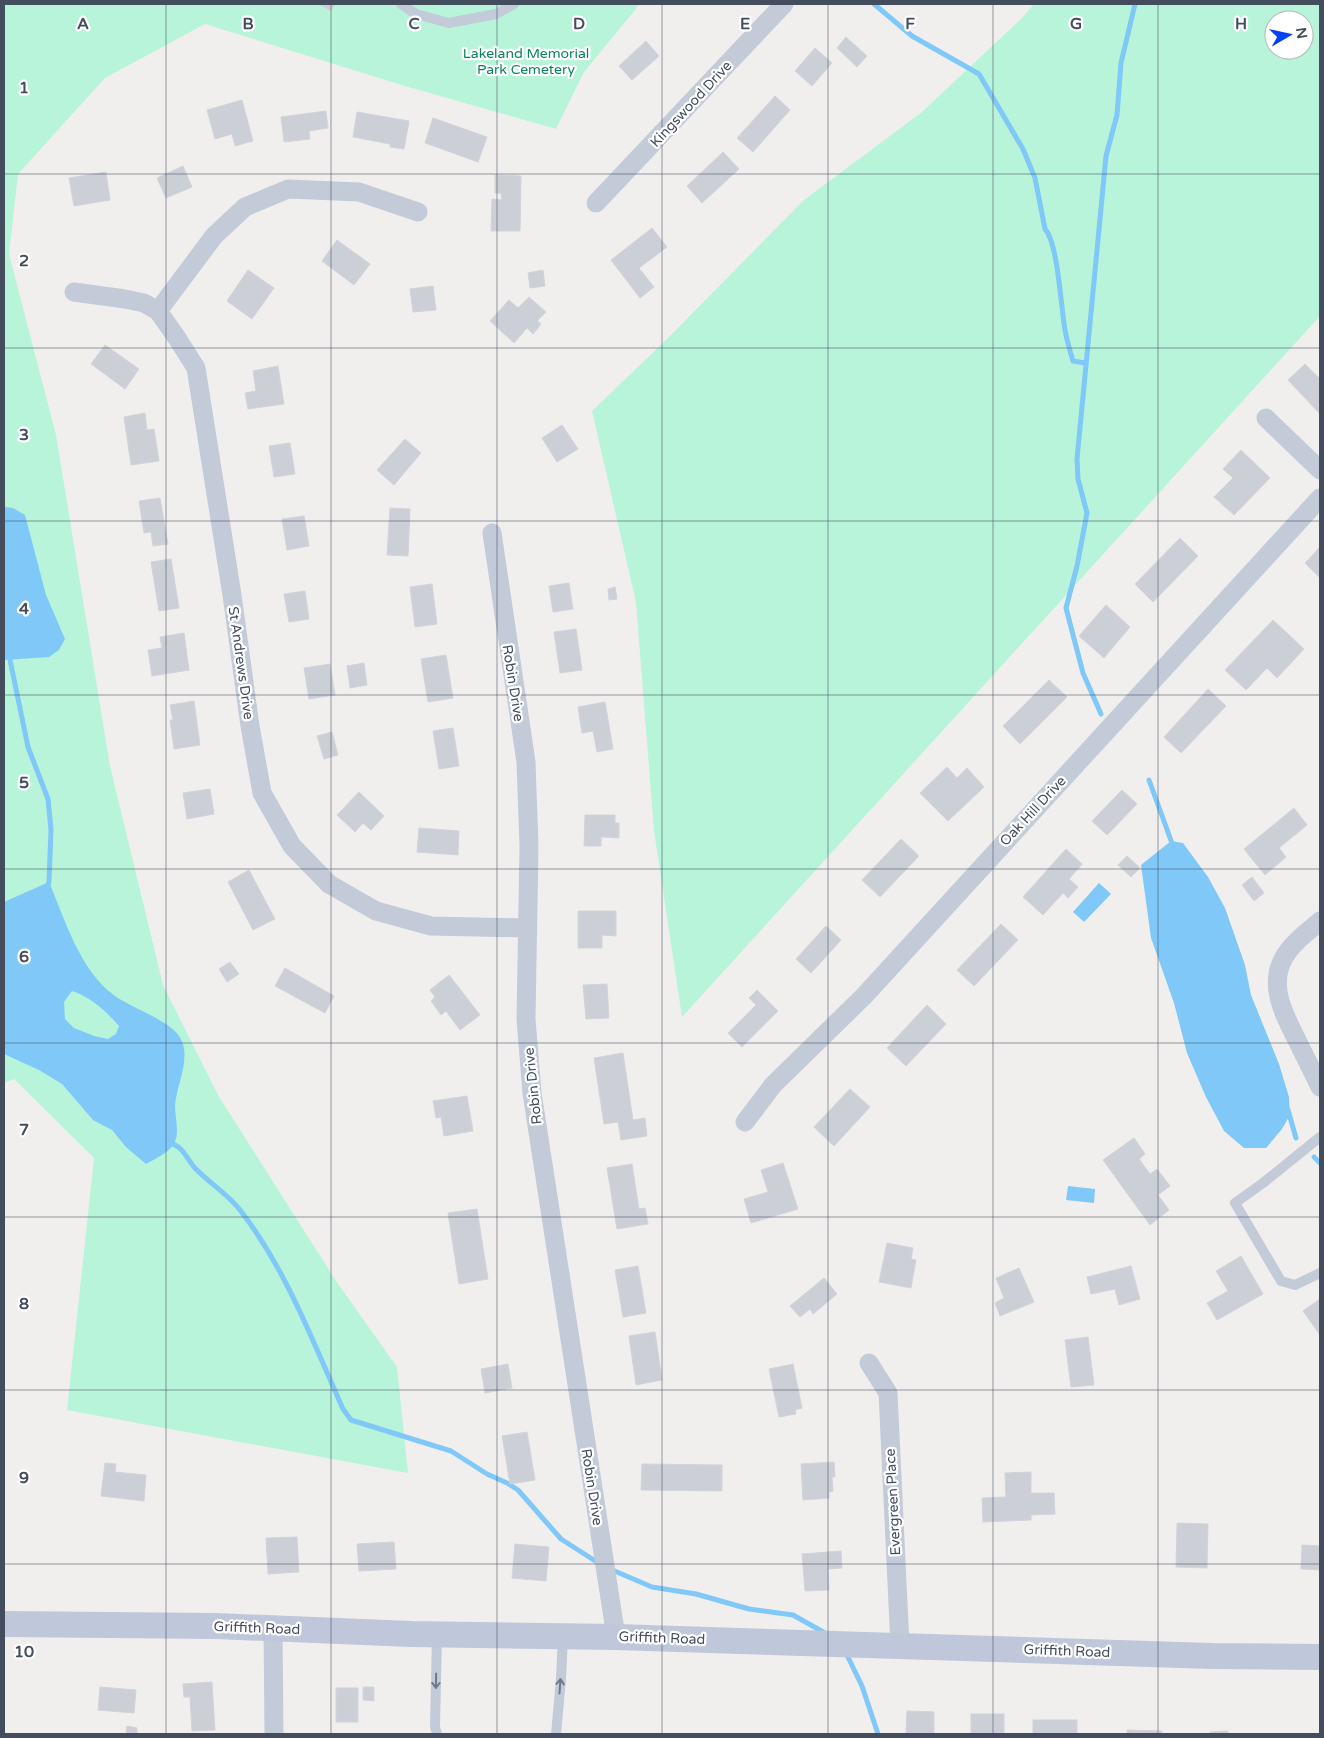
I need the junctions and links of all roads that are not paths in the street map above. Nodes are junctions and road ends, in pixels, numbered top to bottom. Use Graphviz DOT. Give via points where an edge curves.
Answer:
graph roads {
  1 [pos="401,4"];
  2 [pos="514,4"];
  3 [pos="784,4"];
  4 [pos="596,203"];
  5 [pos="418,212"];
  6 [pos="74,292"];
  7 [pos="158,311"];
  8 [pos="1266,418"];
  9 [pos="1320,470"];
  10 [pos="1320,498"];
  11 [pos="492,533"];
  12 [pos="1320,921"];
  13 [pos="527,928"];
  14 [pos="1320,1087"];
  15 [pos="745,1122"];
  16 [pos="1320,1137"];
  17 [pos="1320,1273"];
  18 [pos="869,1363"];
  19 [pos="4,1624"];
  20 [pos="273,1628"];
  21 [pos="437,1634"];
  22 [pos="562,1636"];
  23 [pos="616,1637"];
  24 [pos="900,1646"];
  25 [pos="1320,1657"];
  26 [pos="436,1731"];
  27 [pos="274,1734"];
  28 [pos="556,1734"];
  1 -- 2 [label="lane" via="416,14 449,23 496,14"];
  3 -- 4 [label="street, Kingswood Drive"];
  5 -- 7 [label="street" via="359,192 288,189 245,207 214,236"];
  6 -- 7 [label="street" via="144,303"];
  7 -- 13 [label="street, St Andrews Drive" via="196,368 262,793 292,846 329,884 376,911 431,926"];
  8 -- 9 [label="street"];
  10 -- 15 [label="street, Oak Hill Drive" via="864,996 773,1085"];
  11 -- 13 [label="street, Robin Drive" via="526,762"];
  12 -- 14 [label="street" via="1289,950 1278,969 1277,979 1282,1010"];
  13 -- 23 [label="street, Robin Drive" via="526,1019 532,1093"];
  16 -- 17 [label="lane" via="1235,1203 1281,1281 1295,1285"];
  18 -- 24 [label="street, Evergreen Place" via="888,1393"];
  19 -- 20 [label="street, Griffith Road"];
  20 -- 21 [label="street, Griffith Road"];
  20 -- 27 [label="street"];
  21 -- 22 [label="street, Griffith Road"];
  21 -- 26 [label="lane, one-way"];
  22 -- 23 [label="street, Griffith Road"];
  28 -- 22 [label="lane, one-way"];
  23 -- 24 [label="street, Griffith Road"];
  24 -- 25 [label="street, Griffith Road"];
}
